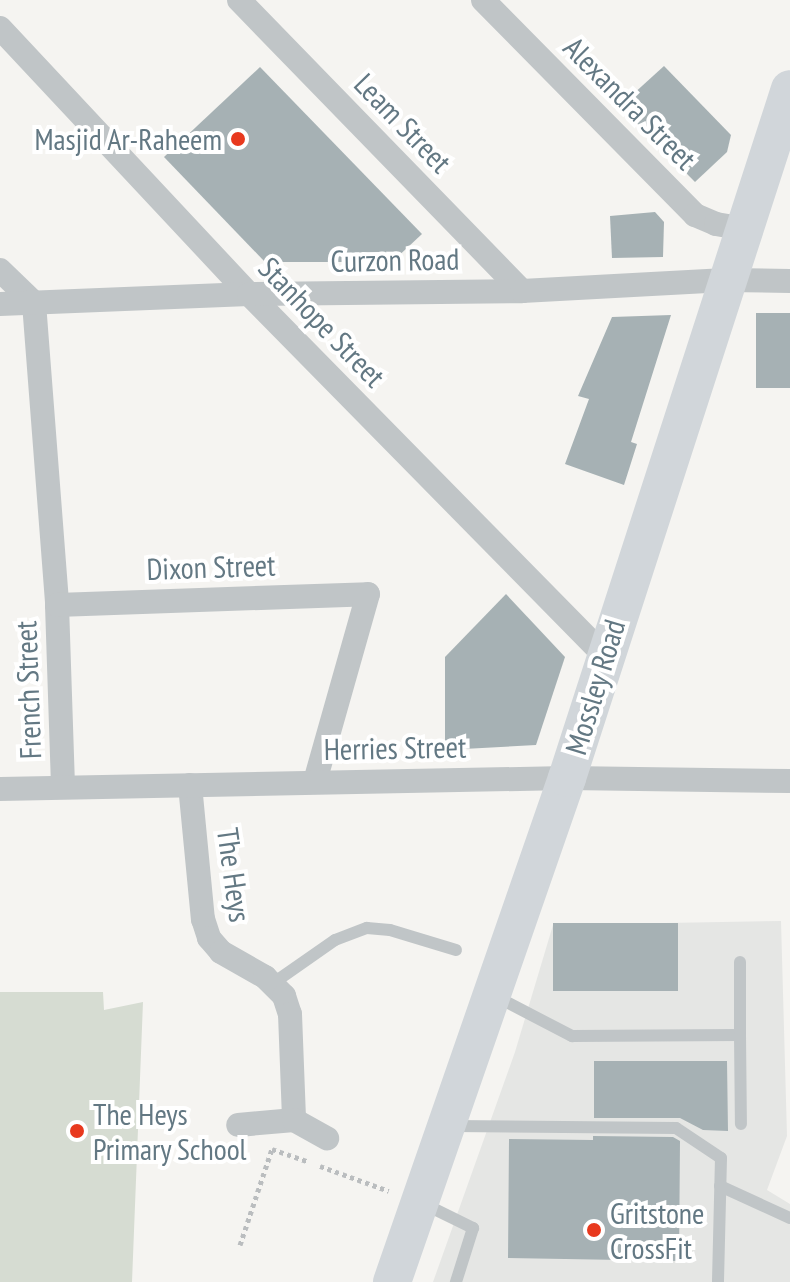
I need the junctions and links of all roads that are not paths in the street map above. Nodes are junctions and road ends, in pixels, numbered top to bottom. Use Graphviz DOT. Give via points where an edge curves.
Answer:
graph roads {
  1 [pos="239,0"];
  2 [pos="483,0"];
  3 [pos="0,28"];
  4 [pos="790,89"];
  5 [pos="743,229"];
  6 [pos="0,270"];
  7 [pos="726,280"];
  8 [pos="790,281"];
  9 [pos="522,291"];
  10 [pos="249,294"];
  11 [pos="34,303"];
  12 [pos="0,304"];
  13 [pos="57,605"];
  14 [pos="604,655"];
  15 [pos="567,778"];
  16 [pos="315,781"];
  17 [pos="790,781"];
  18 [pos="190,785"];
  19 [pos="63,787"];
  20 [pos="0,789"];
  21 [pos="456,950"];
  22 [pos="740,962"];
  23 [pos="272,984"];
  24 [pos="492,995"];
  25 [pos="740,1035"];
  26 [pos="294,1120"];
  27 [pos="741,1124"];
  28 [pos="238,1125"];
  29 [pos="449,1126"];
  30 [pos="327,1138"];
  31 [pos="720,1186"];
  32 [pos="420,1203"];
  33 [pos="790,1218"];
  34 [pos="392,1282"];
  35 [pos="456,1282"];
  36 [pos="718,1282"];
  1 -- 9 [label="street, Leam Street"];
  2 -- 5 [label="street, Alexandra Street" via="695,215"];
  3 -- 10 [label="street, Stanhope Street"];
  4 -- 5 [label="main road, Mossley Road"];
  5 -- 7 [label="main road, Mossley Road"];
  6 -- 11 [label="street"];
  7 -- 8 [label="street, Curzon Road"];
  7 -- 9 [label="street, Curzon Road"];
  7 -- 14 [label="main road, Mossley Road"];
  9 -- 10 [label="street, Curzon Road"];
  10 -- 11 [label="street, Curzon Road"];
  10 -- 14 [label="street, Stanhope Street"];
  11 -- 12 [label="street, Curzon Road"];
  11 -- 13 [label="street, French Street"];
  13 -- 16 [label="street, Dixon Street" via="368,594"];
  13 -- 19 [label="street, French Street"];
  14 -- 15 [label="main road, Mossley Road"];
  15 -- 16 [label="street, Herries Street"];
  15 -- 17 [label="street, Herries Street"];
  15 -- 24 [label="main road, Mossley Road"];
  16 -- 18 [label="street, Herries Street"];
  18 -- 19 [label="street, Herries Street"];
  18 -- 23 [label="street, The Heys" via="209,938 221,952"];
  19 -- 20 [label="street, Herries Street"];
  21 -- 23 [label="lane" via="367,928 335,940"];
  22 -- 25 [label="lane"];
  23 -- 26 [label="street, The Heys" via="284,996 290,1014"];
  24 -- 25 [label="lane" via="572,1036"];
  24 -- 29 [label="main road, Mossley Road"];
  25 -- 27 [label="lane"];
  26 -- 28 [label="street"];
  26 -- 30 [label="street"];
  29 -- 31 [label="lane" via="676,1128 721,1158"];
  29 -- 32 [label="main road, Mossley Road"];
  31 -- 33 [label="lane"];
  31 -- 36 [label="lane"];
  32 -- 34 [label="main road, Mossley Road"];
  32 -- 35 [label="lane" via="473,1228"];
}
